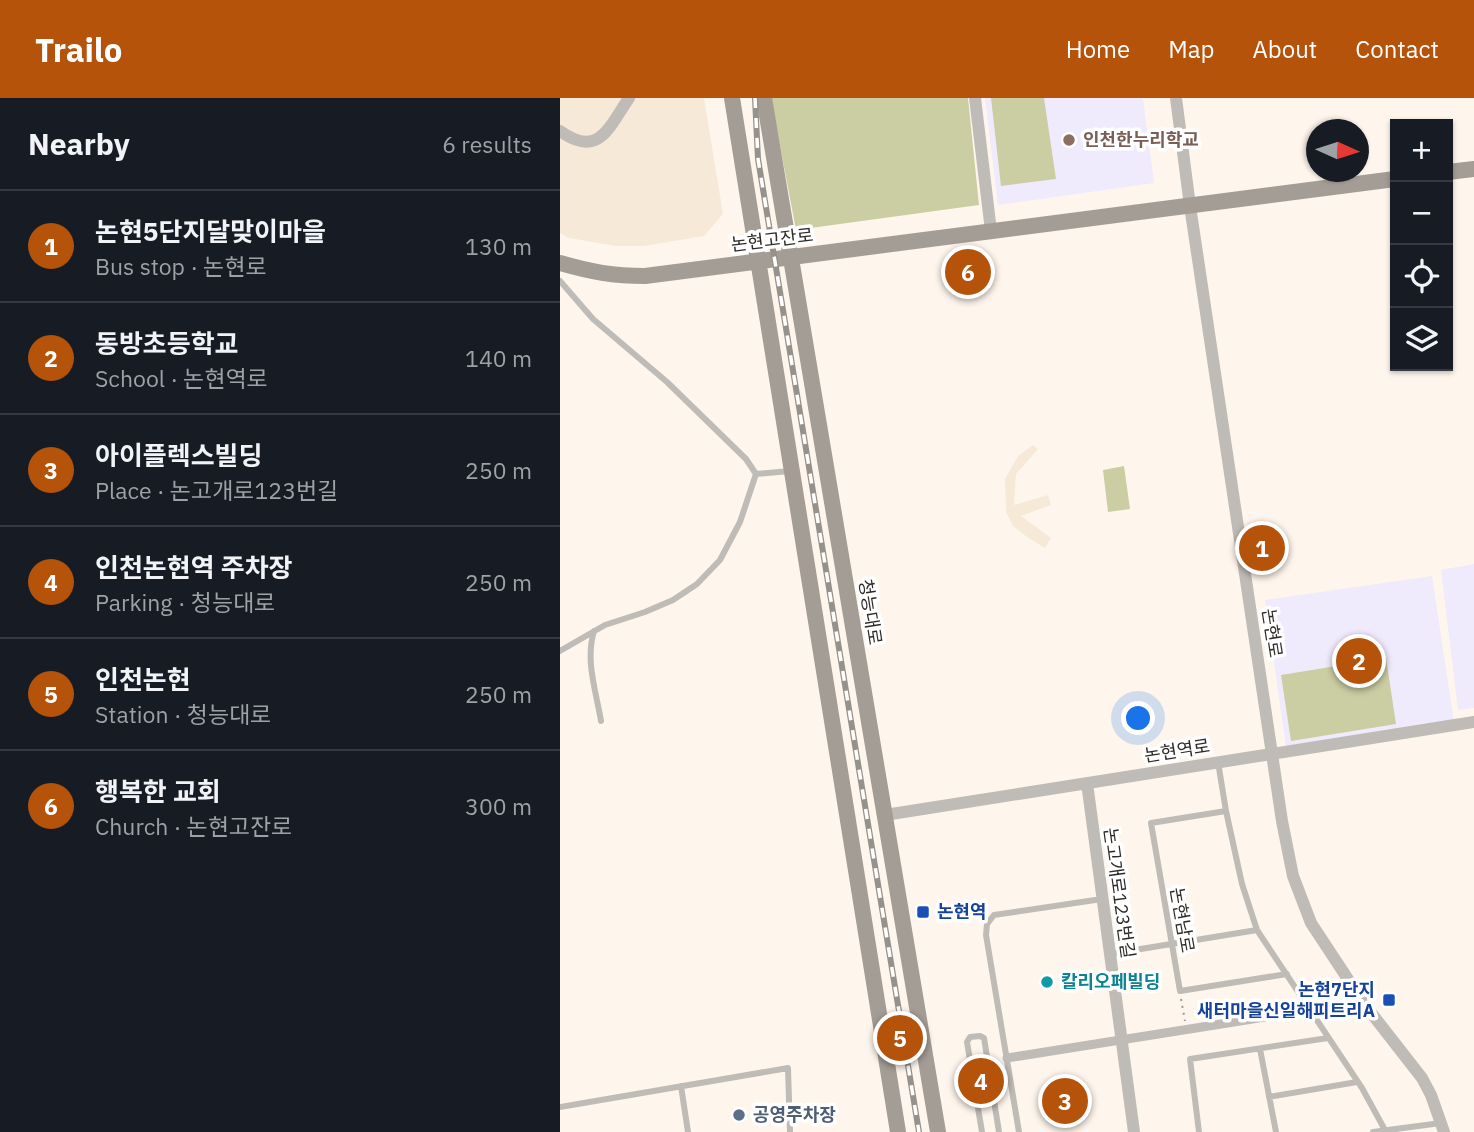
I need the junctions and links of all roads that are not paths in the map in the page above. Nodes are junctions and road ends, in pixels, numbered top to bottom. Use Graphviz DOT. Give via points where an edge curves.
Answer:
graph roads {
  1 [pos="629,98"];
  2 [pos="732,98"];
  3 [pos="764,98"];
  4 [pos="975,98"];
  5 [pos="1176,98"];
  6 [pos="560,131"];
  7 [pos="1474,169"];
  8 [pos="1453,171"];
  9 [pos="1390,180"];
  10 [pos="1190,205"];
  11 [pos="990,231"];
  12 [pos="791,257"];
  13 [pos="758,261"];
  14 [pos="560,263"];
  15 [pos="560,281"];
  16 [pos="792,471"];
  17 [pos="756,474"];
  18 [pos="594,631"];
  19 [pos="560,651"];
  20 [pos="601,721"];
  21 [pos="1474,722"];
  22 [pos="1272,754"];
  23 [pos="1218,762"];
  24 [pos="1087,783"];
  25 [pos="1226,811"];
  26 [pos="884,815"];
  27 [pos="1102,899"];
  28 [pos="1257,930"];
  29 [pos="1171,944"];
  30 [pos="1110,954"];
  31 [pos="1287,974"];
  32 [pos="1309,1010"];
  33 [pos="1328,1038"];
  34 [pos="1122,1039"];
  35 [pos="1260,1049"];
  36 [pos="1007,1058"];
  37 [pos="1357,1082"];
  38 [pos="681,1086"];
  39 [pos="1269,1097"];
  40 [pos="560,1107"];
  41 [pos="1443,1128"];
  42 [pos="1386,1131"];
  43 [pos="688,1132"];
  44 [pos="790,1132"];
  45 [pos="898,1132"];
  46 [pos="938,1132"];
  47 [pos="982,1132"];
  48 [pos="999,1132"];
  49 [pos="1019,1132"];
  50 [pos="1135,1132"];
  51 [pos="1199,1132"];
  52 [pos="1276,1132"];
  53 [pos="1373,1132"];
  1 -- 6 [label="street" via="601,138 584,142"];
  2 -- 13 [label="main road"];
  3 -- 12 [label="main road, 청능대로"];
  4 -- 11 [label="street"];
  5 -- 10 [label="street, 논현로"];
  7 -- 8 [label="main road"];
  9 -- 10 [label="main road, 논현고잔로"];
  10 -- 11 [label="main road, 논현고잔로"];
  10 -- 22 [label="street, 논현로"];
  11 -- 12 [label="main road, 논현고잔로"];
  12 -- 13 [label="main road, 논현고잔로"];
  12 -- 26 [label="main road, 청능대로"];
  13 -- 14 [label="main road, 논현고잔로" via="645,276 614,276"];
  13 -- 16 [label="main road"];
  15 -- 17 [label="lane" via="593,318 746,458"];
  16 -- 17 [label="lane"];
  16 -- 45 [label="main road"];
  17 -- 18 [label="lane" via="740,522 720,560 697,584 673,600"];
  18 -- 19 [label="lane"];
  18 -- 20 [label="lane" via="590,660"];
  21 -- 22 [label="street, 논현역로"];
  22 -- 23 [label="street, 논현역로"];
  22 -- 41 [label="street, 논현로" via="1293,876 1311,923 1365,1005 1422,1078"];
  23 -- 24 [label="street, 논현역로"];
  23 -- 25 [label="lane"];
  24 -- 26 [label="street, 논현역로"];
  24 -- 27 [label="street, 논고개로123번길"];
  25 -- 28 [label="lane"];
  25 -- 29 [label="lane, 논현남로" via="1151,823"];
  26 -- 46 [label="main road, 청능대로"];
  27 -- 30 [label="street, 논고개로123번길"];
  27 -- 36 [label="lane" via="994,915 987,924"];
  28 -- 29 [label="lane"];
  28 -- 31 [label="lane"];
  29 -- 30 [label="lane"];
  29 -- 31 [label="lane, 논현남로" via="1180,991"];
  30 -- 34 [label="street, 논고개로123번길"];
  31 -- 32 [label="lane"];
  32 -- 33 [label="lane"];
  32 -- 34 [label="street"];
  33 -- 35 [label="lane"];
  33 -- 37 [label="lane"];
  34 -- 36 [label="street"];
  34 -- 50 [label="street, 논고개로123번길"];
  35 -- 39 [label="lane"];
  35 -- 51 [label="lane" via="1191,1059"];
  36 -- 49 [label="lane"];
  37 -- 39 [label="lane"];
  37 -- 42 [label="lane"];
  38 -- 40 [label="lane"];
  38 -- 43 [label="lane"];
  38 -- 44 [label="lane" via="788,1068"];
  39 -- 52 [label="lane"];
  41 -- 42 [label="lane"];
  42 -- 53 [label="lane"];
  47 -- 48 [label="lane" via="967,1042 980,1036 984,1038"];
}
